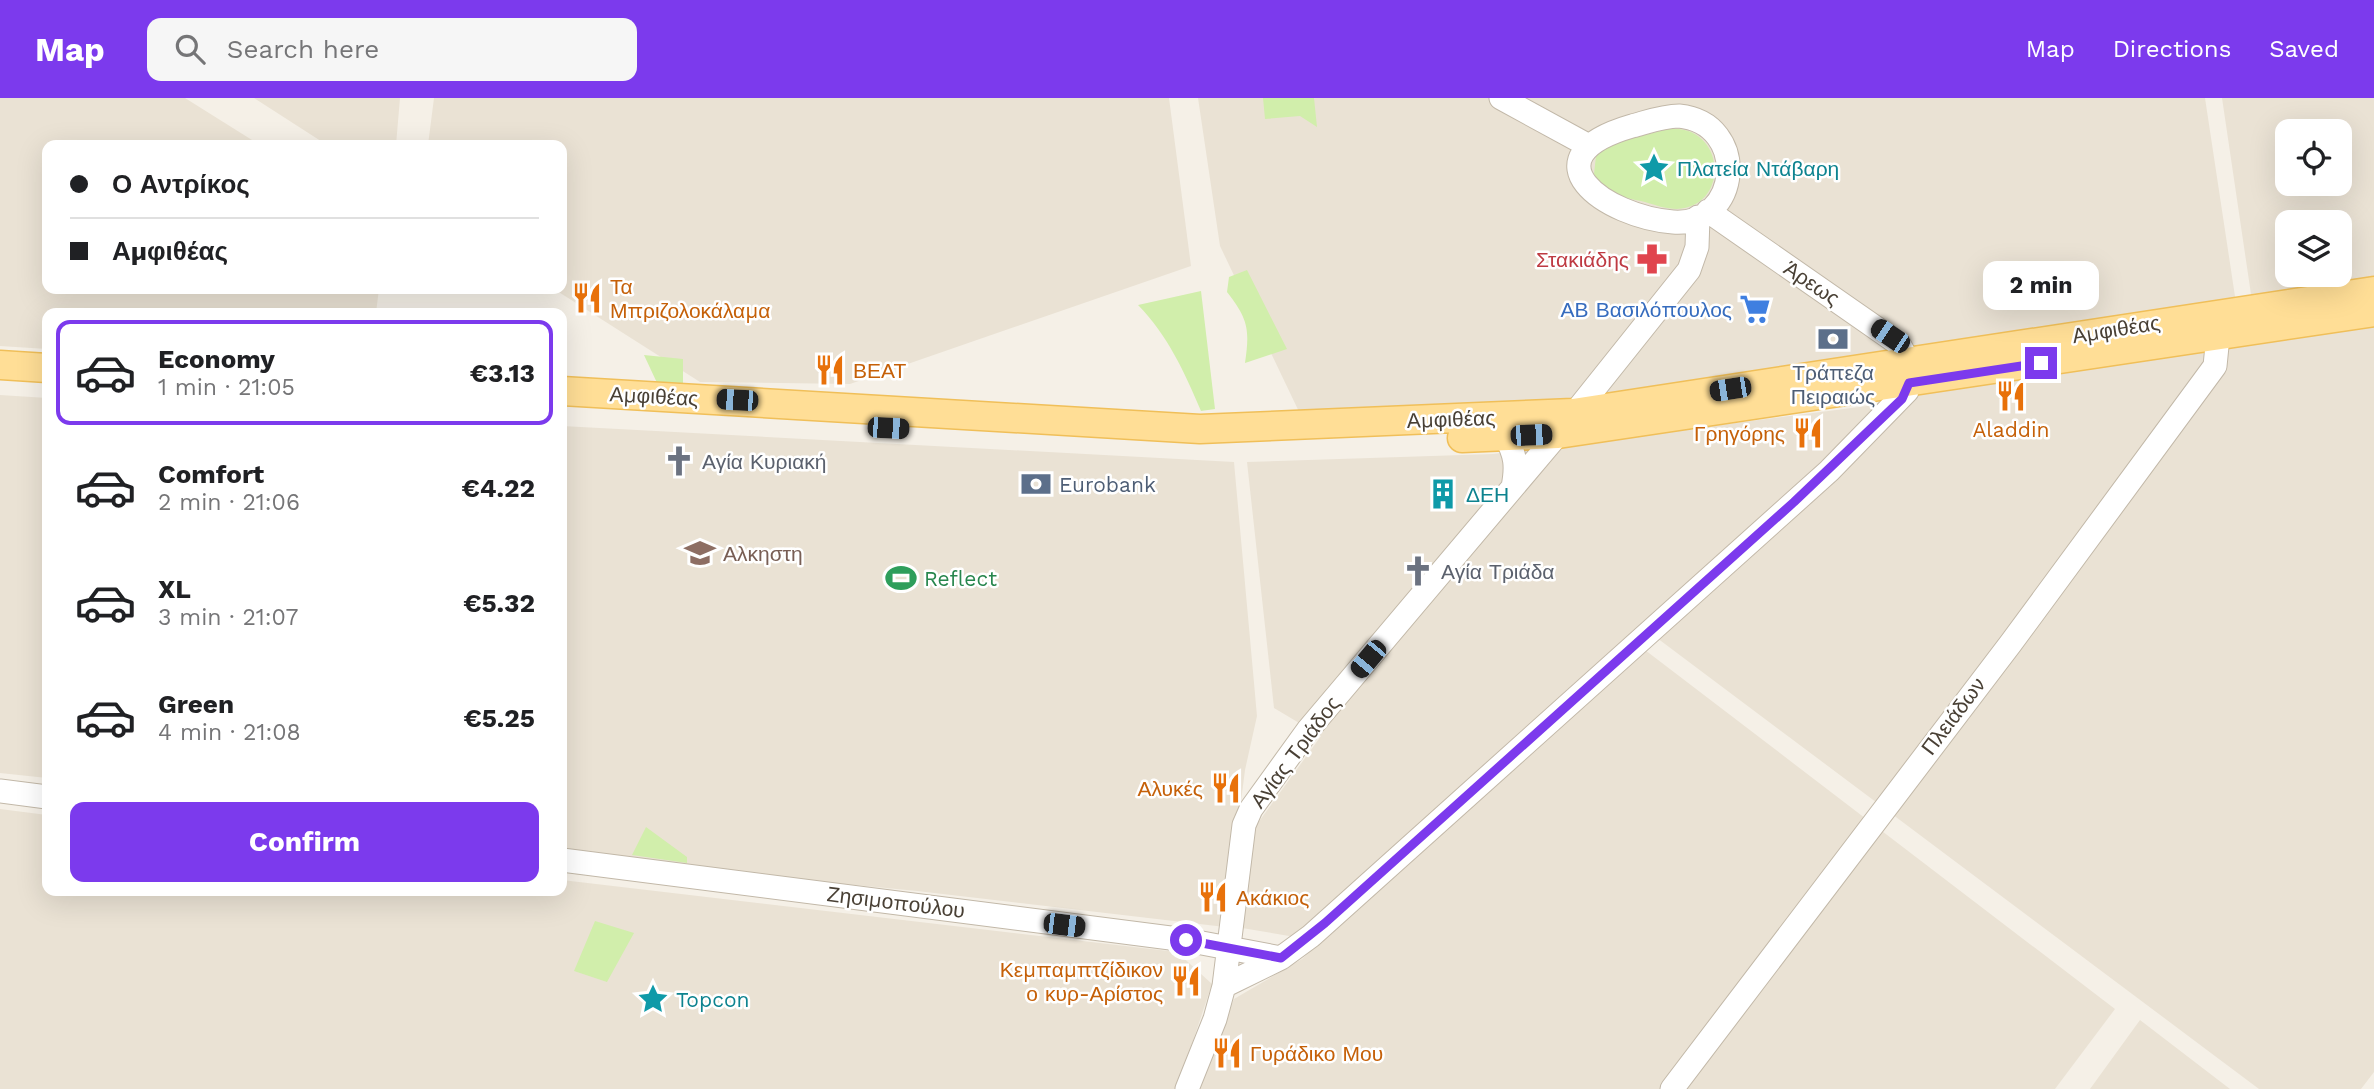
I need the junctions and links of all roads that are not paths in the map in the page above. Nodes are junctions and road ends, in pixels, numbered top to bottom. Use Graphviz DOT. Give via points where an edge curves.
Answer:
graph roads {
  1 [pos="1501,98"];
  2 [pos="1589,146"];
  3 [pos="1703,214"];
  4 [pos="2374,291"];
  5 [pos="2374,312"];
  6 [pos="2218,336"];
  7 [pos="0,365"];
  8 [pos="42,368"];
  9 [pos="1908,372"];
  10 [pos="0,383"];
  11 [pos="42,386"];
  12 [pos="567,391"];
  13 [pos="567,410"];
  14 [pos="1565,423"];
  15 [pos="1505,436"];
  16 [pos="1513,487"];
  17 [pos="0,791"];
  18 [pos="42,796"];
  19 [pos="567,861"];
  20 [pos="1186,940"];
  21 [pos="1229,948"];
  22 [pos="1281,958"];
  23 [pos="1224,986"];
  24 [pos="1187,1089"];
  25 [pos="1672,1089"];
  1 -- 2 [label="street"];
  2 -- 3 [label="street" via="1580,168 1592,194 1665,221 1684,222"];
  2 -- 3 [label="street" via="1606,134 1668,117 1688,117 1704,124 1720,139 1729,164 1724,191"];
  3 -- 9 [label="street, Άρεως" via="1890,336 1905,352"];
  3 -- 14 [label="street, Αγίας Τριάδος" via="1689,270"];
  4 -- 9 [label="main road, Αμφιθέας"];
  5 -- 6 [label="main road, Αμφιθέας"];
  6 -- 9 [label="main road, Αμφιθέας"];
  6 -- 25 [label="street, Πλειάδων" via="2215,366"];
  7 -- 8 [label="main road"];
  9 -- 14 [label="main road, Αμφιθέας"];
  9 -- 22 [label="street" via="1902,399 1821,478"];
  10 -- 11 [label="main road"];
  12 -- 14 [label="main road, Αμφιθέας" via="1200,429"];
  13 -- 15 [label="main road, Αμφιθέας" via="1198,446"];
  14 -- 15 [label="main road, Αμφιθέας"];
  14 -- 16 [label="street, Αγίας Τριάδος"];
  15 -- 16 [label="street" via="1517,466"];
  16 -- 21 [label="street, Αγίας Τριάδος" via="1308,730 1251,809 1244,825"];
  17 -- 18 [label="street"];
  19 -- 20 [label="street, Ζησιμοπούλου"];
  20 -- 21 [label="street, Ζησιμοπούλου"];
  20 -- 23 [label="street" via="1207,956"];
  21 -- 22 [label="street, Ζησιμοπούλου"];
  21 -- 23 [label="street, Αγίας Τριάδος"];
  22 -- 23 [label="street"];
  23 -- 24 [label="street, Αγίας Τριάδος"];
}
